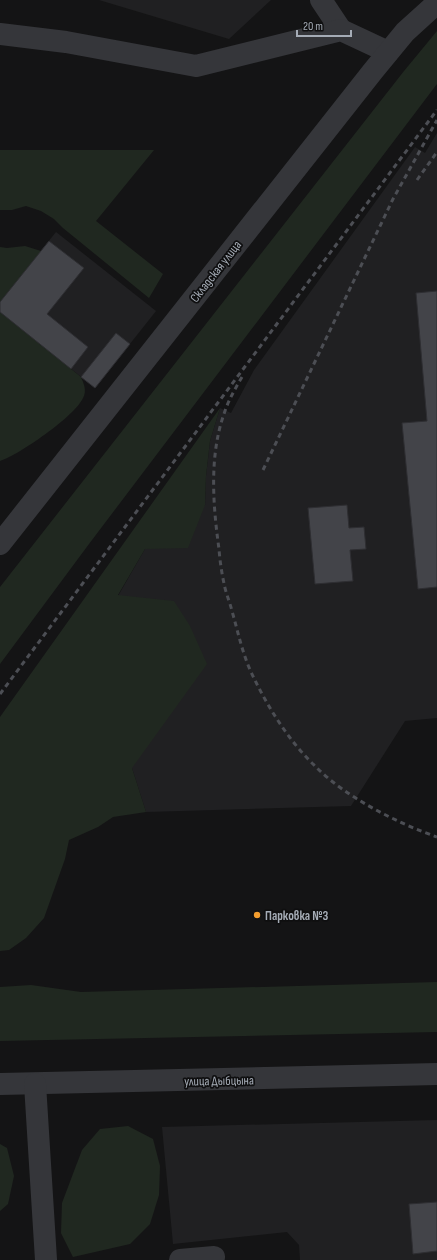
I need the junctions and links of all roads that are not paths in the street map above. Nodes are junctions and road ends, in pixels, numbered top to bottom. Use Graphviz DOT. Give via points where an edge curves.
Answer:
graph roads {
  1 [pos="321,0"];
  2 [pos="437,3"];
  3 [pos="341,30"];
  4 [pos="0,34"];
  5 [pos="388,52"];
  6 [pos="0,544"];
  7 [pos="437,1074"];
  8 [pos="0,1084"];
  9 [pos="35,1084"];
  10 [pos="214,1257"];
  11 [pos="46,1260"];
  12 [pos="180,1260"];
  1 -- 3 [label="street"];
  2 -- 5 [label="street, Складская улица" via="405,32"];
  3 -- 4 [label="street" via="196,66 66,42"];
  3 -- 5 [label="street"];
  5 -- 6 [label="street, Складская улица"];
  7 -- 9 [label="street, улица Дыбцына"];
  8 -- 9 [label="street, улица Дыбцына"];
  9 -- 11 [label="street"];
  10 -- 12 [label="street"];
}
